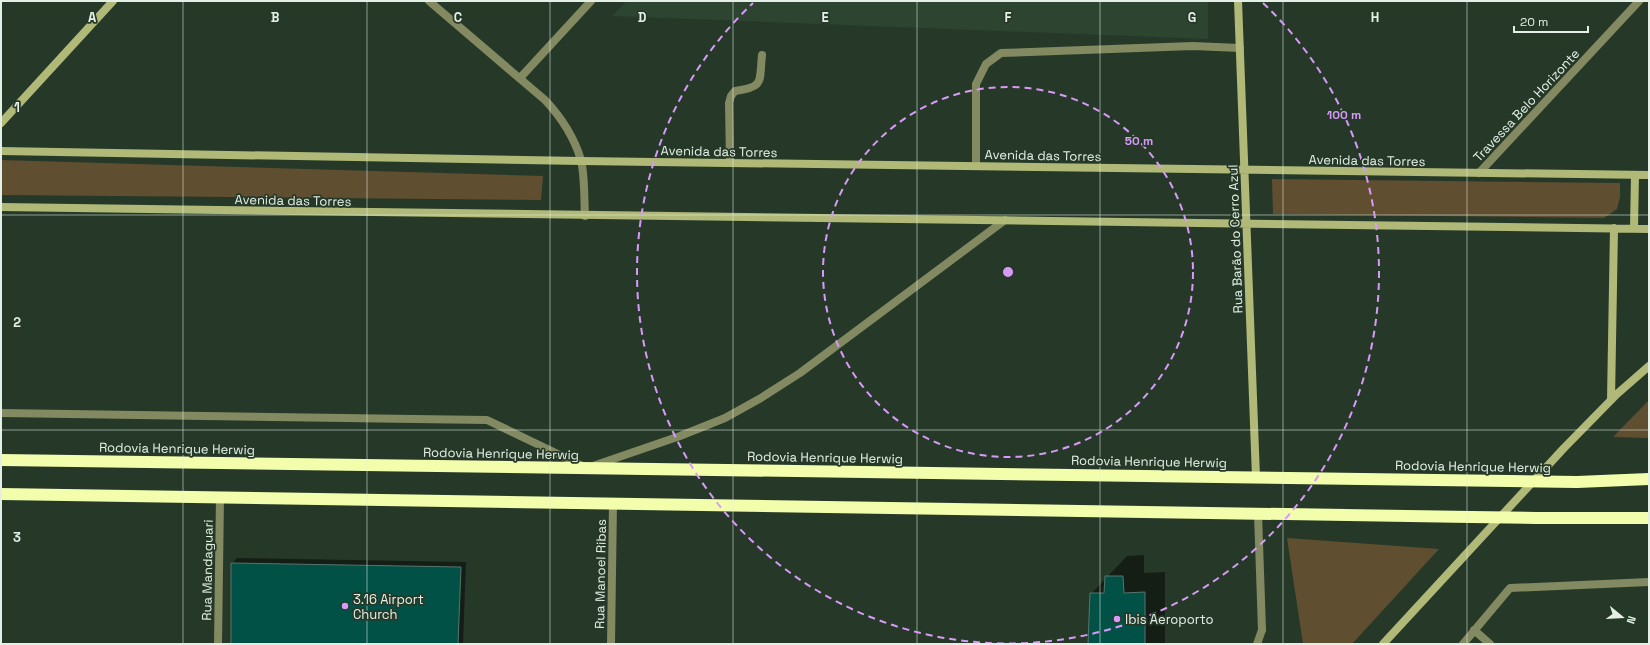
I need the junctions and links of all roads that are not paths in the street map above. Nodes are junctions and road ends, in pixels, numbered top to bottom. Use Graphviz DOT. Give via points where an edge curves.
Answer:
graph roads {
  1 [pos="113,1"];
  2 [pos="429,1"];
  3 [pos="591,1"];
  4 [pos="1238,1"];
  5 [pos="1639,1"];
  6 [pos="1240,48"];
  7 [pos="762,55"];
  8 [pos="520,78"];
  9 [pos="1,123"];
  10 [pos="1,151"];
  11 [pos="581,161"];
  12 [pos="730,163"];
  13 [pos="976,166"];
  14 [pos="1244,170"];
  15 [pos="1479,173"];
  16 [pos="1635,175"];
  17 [pos="1649,175"];
  18 [pos="1,207"];
  19 [pos="584,216"];
  20 [pos="1005,220"];
  21 [pos="1246,224"];
  22 [pos="1614,228"];
  23 [pos="1634,228"];
  24 [pos="1649,228"];
  25 [pos="1649,366"];
  26 [pos="1611,400"];
  27 [pos="1,413"];
  28 [pos="1,460"];
  29 [pos="586,468"];
  30 [pos="1256,477"];
  31 [pos="1649,479"];
  32 [pos="1,494"];
  33 [pos="220,497"];
  34 [pos="613,503"];
  35 [pos="1258,514"];
  36 [pos="1649,518"];
  37 [pos="1649,582"];
  38 [pos="1474,630"];
  39 [pos="218,644"];
  40 [pos="611,644"];
  41 [pos="1257,644"];
  42 [pos="1383,644"];
  43 [pos="1463,644"];
  44 [pos="1490,644"];
  1 -- 9 [label="main road"];
  2 -- 8 [label="street"];
  3 -- 8 [label="street"];
  4 -- 6 [label="main road, Rua Barão do Cerro Azul"];
  5 -- 15 [label="street, Travessa Belo Horizonte"];
  6 -- 13 [label="street" via="1193,46 1001,53 986,64 976,84"];
  6 -- 14 [label="main road, Rua Barão do Cerro Azul"];
  7 -- 12 [label="street" via="756,85 752,89 735,91 731,96"];
  8 -- 11 [label="street" via="559,115"];
  10 -- 11 [label="main road, Avenida das Torres"];
  11 -- 12 [label="main road, Avenida das Torres"];
  11 -- 19 [label="street"];
  12 -- 13 [label="main road, Avenida das Torres"];
  13 -- 14 [label="main road, Avenida das Torres"];
  14 -- 15 [label="main road, Avenida das Torres"];
  14 -- 21 [label="main road, Rua Barão do Cerro Azul"];
  15 -- 16 [label="main road, Avenida das Torres"];
  16 -- 17 [label="main road, Avenida das Torres"];
  16 -- 23 [label="main road"];
  18 -- 19 [label="main road, Avenida das Torres"];
  19 -- 20 [label="main road, Avenida das Torres"];
  20 -- 21 [label="main road, Avenida das Torres"];
  20 -- 29 [label="street" via="806,368 761,398 725,418"];
  21 -- 22 [label="main road, Avenida das Torres"];
  21 -- 30 [label="main road, Rua Barão do Cerro Azul"];
  22 -- 23 [label="main road, Avenida das Torres"];
  22 -- 26 [label="main road"];
  23 -- 24 [label="main road, Avenida das Torres"];
  25 -- 26 [label="main road"];
  26 -- 42 [label="main road"];
  27 -- 29 [label="street" via="487,420"];
  28 -- 29 [label="highway, Rodovia Henrique Herwig"];
  29 -- 30 [label="highway, Rodovia Henrique Herwig"];
  30 -- 31 [label="highway, Rodovia Henrique Herwig, bridge" via="1577,482"];
  32 -- 33 [label="highway"];
  33 -- 34 [label="highway"];
  33 -- 39 [label="street, Rua Mandaguari"];
  34 -- 35 [label="highway"];
  34 -- 40 [label="street, Rua Manoel Ribas"];
  35 -- 36 [label="highway, bridge"];
  35 -- 41 [label="street" via="1262,630"];
  37 -- 38 [label="street" via="1510,588"];
  38 -- 43 [label="street"];
  38 -- 44 [label="street"];
}
